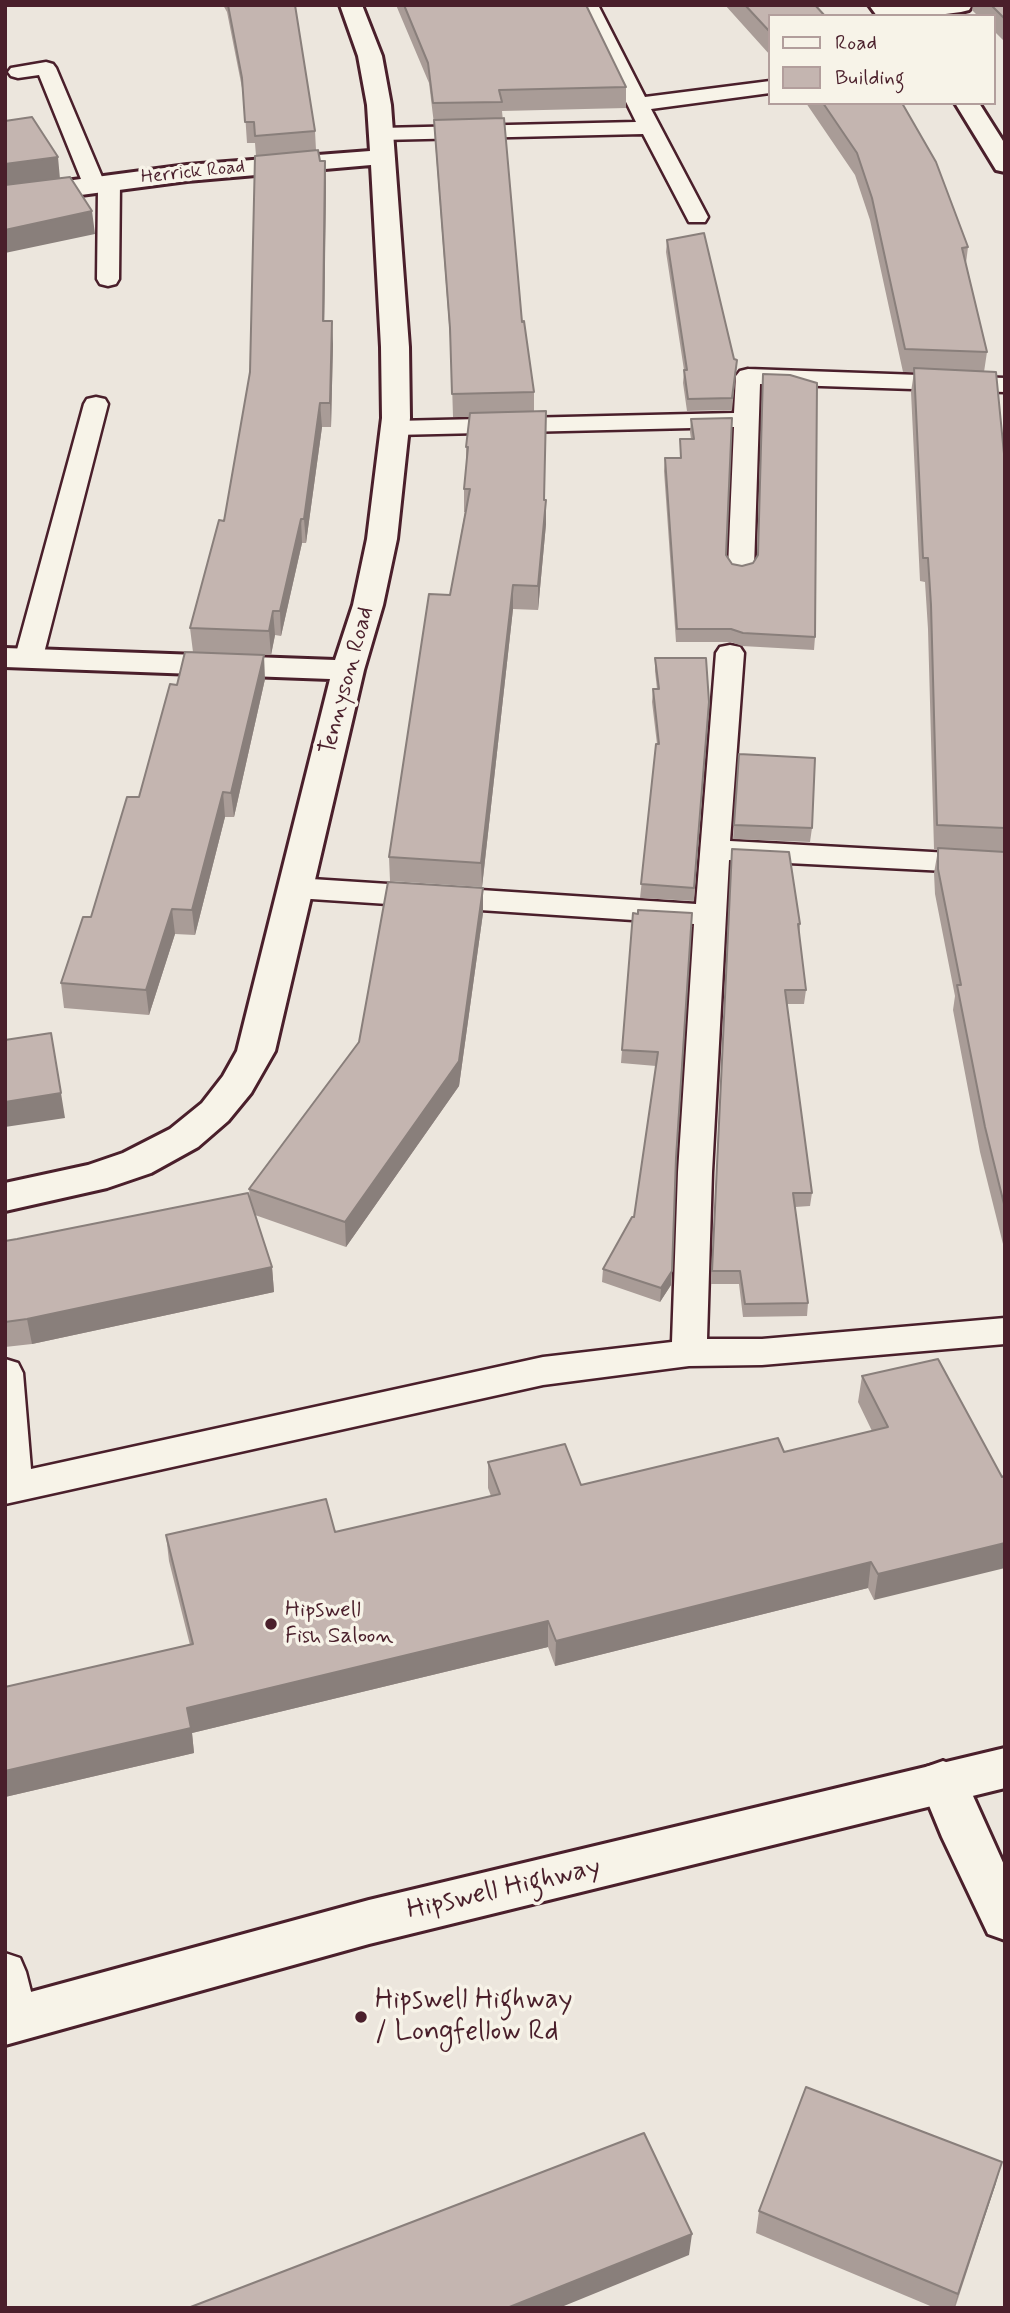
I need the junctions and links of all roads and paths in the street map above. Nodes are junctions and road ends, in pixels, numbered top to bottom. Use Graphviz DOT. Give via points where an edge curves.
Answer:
graph roads {
  1 [pos="351,5"];
  2 [pos="588,5"];
  3 [pos="961,5"];
  4 [pos="886,12"];
  5 [pos="18,72"];
  6 [pos="768,87"];
  7 [pos="638,104"];
  8 [pos="968,105"];
  9 [pos="650,128"];
  10 [pos="382,145"];
  11 [pos="1005,165"];
  12 [pos="102,183"];
  13 [pos="5,197"];
  14 [pos="697,217"];
  15 [pos="108,279"];
  16 [pos="1005,385"];
  17 [pos="96,404"];
  18 [pos="746,420"];
  19 [pos="395,428"];
  20 [pos="741,568"];
  21 [pos="730,653"];
  22 [pos="17,657"];
  23 [pos="348,670"];
  24 [pos="715,850"];
  25 [pos="1005,865"];
  26 [pos="296,888"];
  27 [pos="709,915"];
  28 [pos="5,1197"];
  29 [pos="1005,1331"];
  30 [pos="689,1353"];
  31 [pos="5,1373"];
  32 [pos="10,1488"];
  33 [pos="1005,1768"];
  34 [pos="943,1781"];
  35 [pos="1005,1918"];
  36 [pos="5,1972"];
  37 [pos="10,2021"];
  1 -- 10 [label="street, Tennyson Road" via="370,56"];
  2 -- 7 [label="lane"];
  3 -- 4 [label="street"];
  5 -- 12 [label="lane" via="46,68"];
  6 -- 7 [label="lane"];
  7 -- 9 [label="lane"];
  8 -- 11 [label="street"];
  9 -- 10 [label="lane"];
  9 -- 14 [label="lane"];
  10 -- 12 [label="street, Herrick Road" via="267,165"];
  10 -- 19 [label="street, Tennyson Road" via="395,347"];
  12 -- 13 [label="street, Herrick Road"];
  12 -- 15 [label="lane"];
  16 -- 18 [label="lane" via="748,376"];
  17 -- 22 [label="lane"];
  18 -- 19 [label="lane"];
  18 -- 20 [label="lane"];
  19 -- 23 [label="street, Tennyson Road" via="382,538"];
  21 -- 24 [label="lane"];
  22 -- 23 [label="street"];
  23 -- 26 [label="street, Tennyson Road"];
  24 -- 25 [label="lane"];
  24 -- 27 [label="lane"];
  26 -- 27 [label="lane"];
  26 -- 28 [label="street, Tennyson Road" via="256,1051 215,1112 184,1138 137,1163 93,1178"];
  27 -- 30 [label="lane"];
  29 -- 30 [label="lane" via="762,1352"];
  30 -- 32 [label="lane" via="542,1371"];
  31 -- 32 [label="lane"];
  33 -- 34 [label="street, Hipswell Highway"];
  34 -- 35 [label="street"];
  34 -- 37 [label="street, Hipswell Highway" via="369,1922"];
  36 -- 37 [label="lane"];
}
